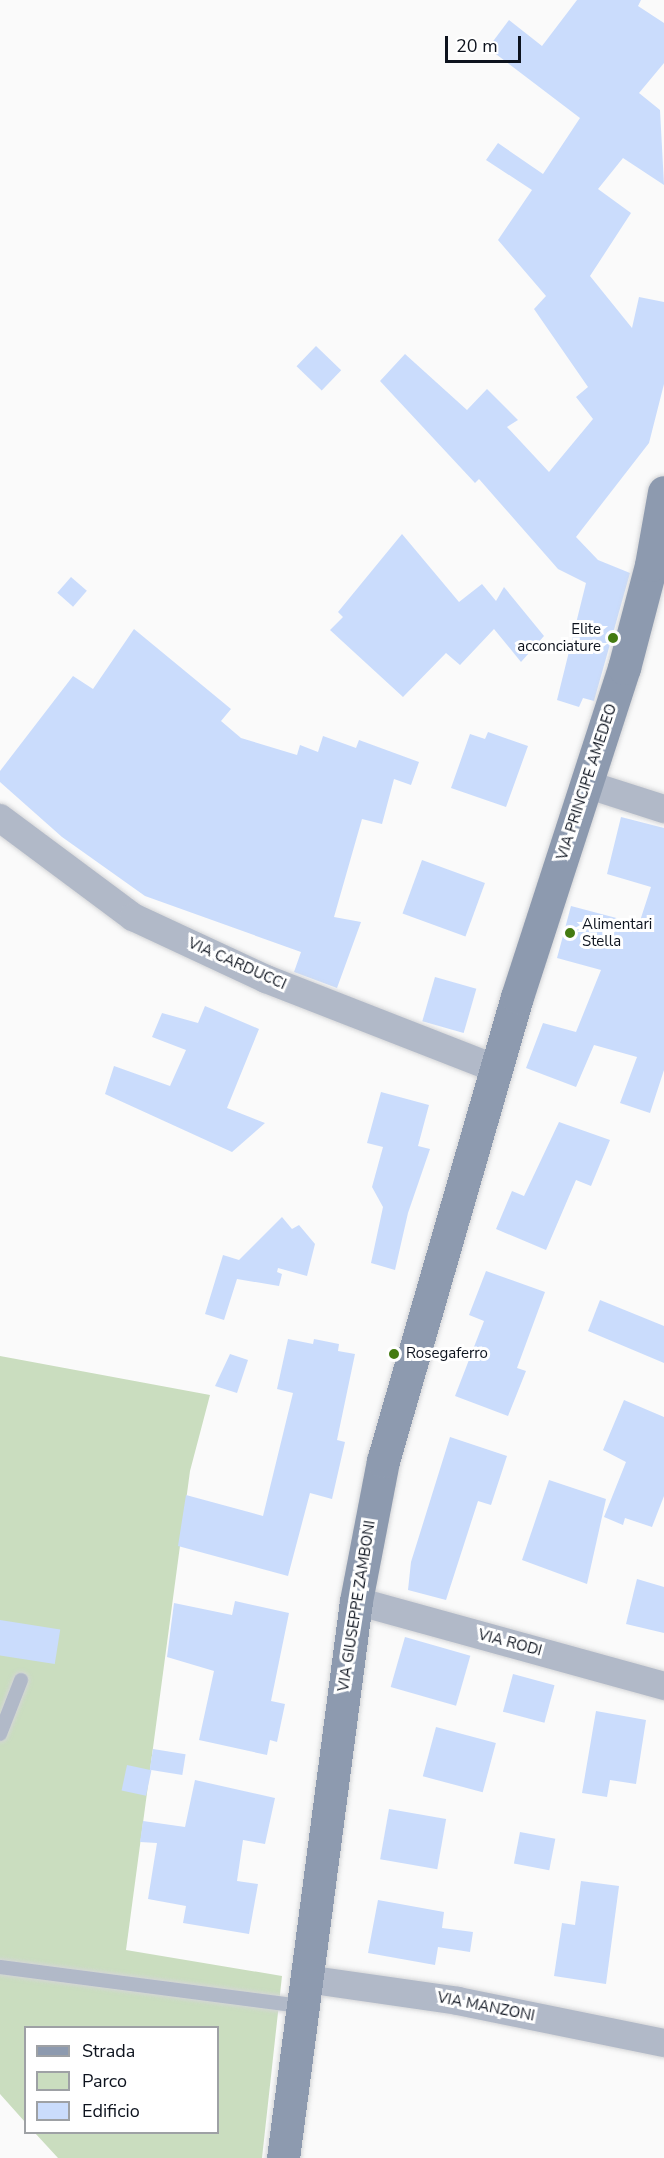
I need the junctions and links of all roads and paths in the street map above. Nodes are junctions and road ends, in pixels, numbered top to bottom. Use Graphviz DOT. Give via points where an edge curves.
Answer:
graph roads {
  1 [pos="664,492"];
  2 [pos="586,784"];
  3 [pos="664,809"];
  4 [pos="0,818"];
  5 [pos="497,1069"];
  6 [pos="356,1601"];
  7 [pos="21,1680"];
  8 [pos="664,1686"];
  9 [pos="0,1734"];
  10 [pos="0,1967"];
  11 [pos="304,1993"];
  12 [pos="664,2043"];
  13 [pos="283,2158"];
  1 -- 2 [label="street, VIA PRINCIPE AMEDEO" via="651,565 624,668"];
  2 -- 3 [label="street"];
  2 -- 5 [label="street, VIA PRINCIPE AMEDEO"];
  4 -- 5 [label="street, VIA CARDUCCI" via="133,917 266,979"];
  5 -- 6 [label="street, VIA GIUSEPPE ZAMBONI" via="383,1461"];
  6 -- 8 [label="street, VIA RODI"];
  6 -- 11 [label="street, VIA GIUSEPPE ZAMBONI"];
  7 -- 9 [label="lane"];
  10 -- 11 [label="lane"];
  11 -- 12 [label="street, VIA MANZONI" via="458,2001"];
  11 -- 13 [label="street, VIA GIUSEPPE ZAMBONI"];
}
